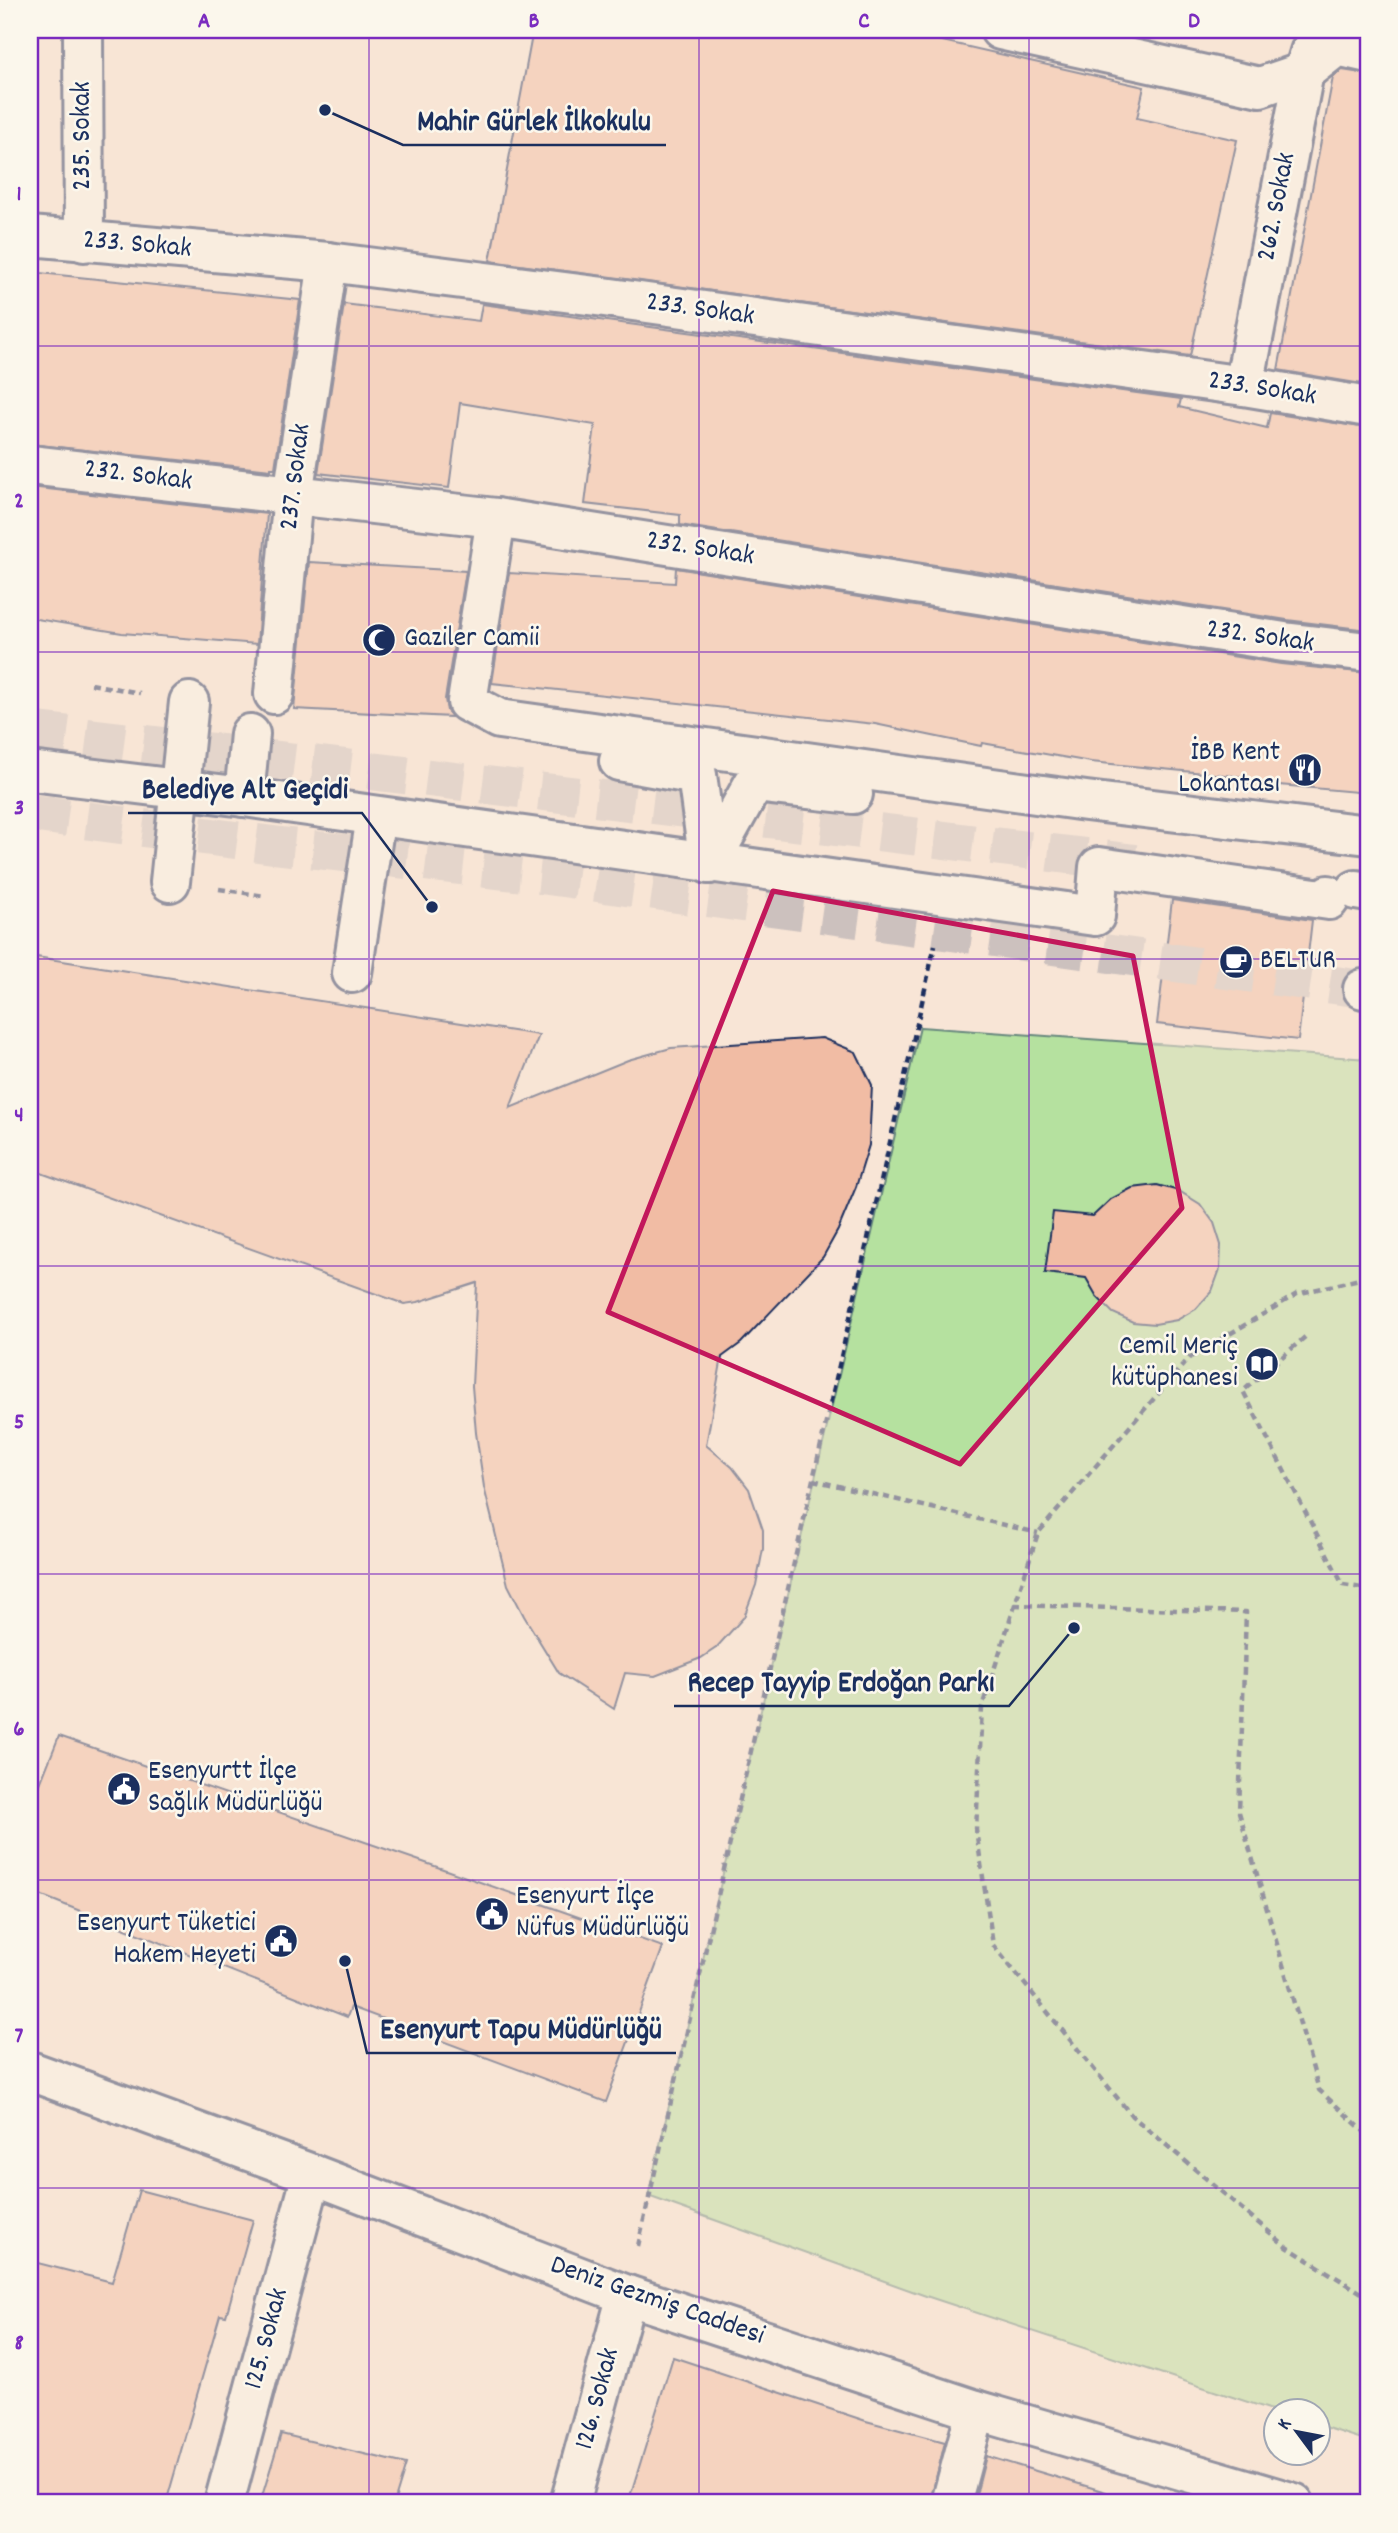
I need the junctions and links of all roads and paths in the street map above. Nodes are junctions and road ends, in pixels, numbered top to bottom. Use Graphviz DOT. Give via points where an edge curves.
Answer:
graph roads {
  1 [pos="83,30"];
  2 [pos="1000,30"];
  3 [pos="1316,30"];
  4 [pos="1368,53"];
  5 [pos="1304,72"];
  6 [pos="30,236"];
  7 [pos="84,242"];
  8 [pos="328,262"];
  9 [pos="1244,386"];
  10 [pos="1368,407"];
  11 [pos="30,465"];
  12 [pos="293,495"];
  13 [pos="496,517"];
  14 [pos="1368,652"];
  15 [pos="274,694"];
  16 [pos="189,702"];
  17 [pos="467,702"];
  18 [pos="250,734"];
  19 [pos="30,771"];
  20 [pos="180,789"];
  21 [pos="244,797"];
  22 [pos="1086,801"];
  23 [pos="376,816"];
  24 [pos="1368,835"];
  25 [pos="1073,863"];
  26 [pos="709,864"];
  27 [pos="170,882"];
  28 [pos="1351,892"];
  29 [pos="946,896"];
  30 [pos="1066,913"];
  31 [pos="352,973"];
  32 [pos="1368,1277"];
  33 [pos="1305,1337"];
  34 [pos="813,1480"];
  35 [pos="1038,1533"];
  36 [pos="1368,1589"];
  37 [pos="1014,1605"];
  38 [pos="30,2071"];
  39 [pos="1368,2135"];
  40 [pos="312,2174"];
  41 [pos="627,2295"];
  42 [pos="1368,2297"];
  43 [pos="976,2410"];
  44 [pos="224,2503"];
  45 [pos="570,2503"];
  46 [pos="951,2503"];
  47 [pos="1294,2503"];
  1 -- 7 [label="street, 235. Sokak"];
  2 -- 5 [label="street" via="1260,87"];
  3 -- 5 [label="street, 262. Sokak"];
  4 -- 5 [label="street" via="1337,46"];
  5 -- 9 [label="street, 262. Sokak"];
  6 -- 7 [label="street, 233. Sokak"];
  7 -- 8 [label="street, 233. Sokak"];
  8 -- 9 [label="street, 233. Sokak"];
  8 -- 12 [label="street, 237. Sokak"];
  9 -- 10 [label="street, 233. Sokak"];
  11 -- 12 [label="street, 232. Sokak"];
  12 -- 13 [label="street, 232. Sokak"];
  12 -- 15 [label="street, 237. Sokak"];
  13 -- 14 [label="street, 232. Sokak"];
  13 -- 17 [label="street"];
  16 -- 20 [label="street"];
  17 -- 22 [label="street" via="499,719"];
  17 -- 26 [label="street" via="478,735 697,775"];
  18 -- 21 [label="street"];
  19 -- 20 [label="street"];
  20 -- 21 [label="street"];
  20 -- 27 [label="street"];
  21 -- 23 [label="street"];
  22 -- 24 [label="street"];
  22 -- 26 [label="street" via="1047,814 754,783"];
  23 -- 26 [label="street"];
  23 -- 31 [label="street"];
  25 -- 30 [label="street"];
  26 -- 29 [label="street"];
  28 -- 30 [label="street" via="1329,900 1099,867 1095,916"];
  29 -- 30 [label="street"];
  29 -- 34 [label="path"];
  32 -- 35 [label="path" via="1297,1294 1189,1358"];
  33 -- 36 [label="path" via="1243,1391 1343,1585"];
  34 -- 35 [label="path"];
  34 -- 41 [label="path"];
  35 -- 37 [label="path"];
  37 -- 39 [label="path" via="1245,1612 1239,1812 1319,2090"];
  37 -- 42 [label="path" via="982,1707 976,1830 993,1945 1132,2116 1287,2247"];
  38 -- 40 [label="street, Deniz Gezmiş Caddesi"];
  40 -- 41 [label="street, Deniz Gezmiş Caddesi"];
  40 -- 44 [label="street, 125. Sokak"];
  41 -- 43 [label="street, Deniz Gezmiş Caddesi"];
  41 -- 45 [label="street, 126. Sokak"];
  43 -- 46 [label="street"];
  43 -- 47 [label="street, Deniz Gezmiş Caddesi"];
}
